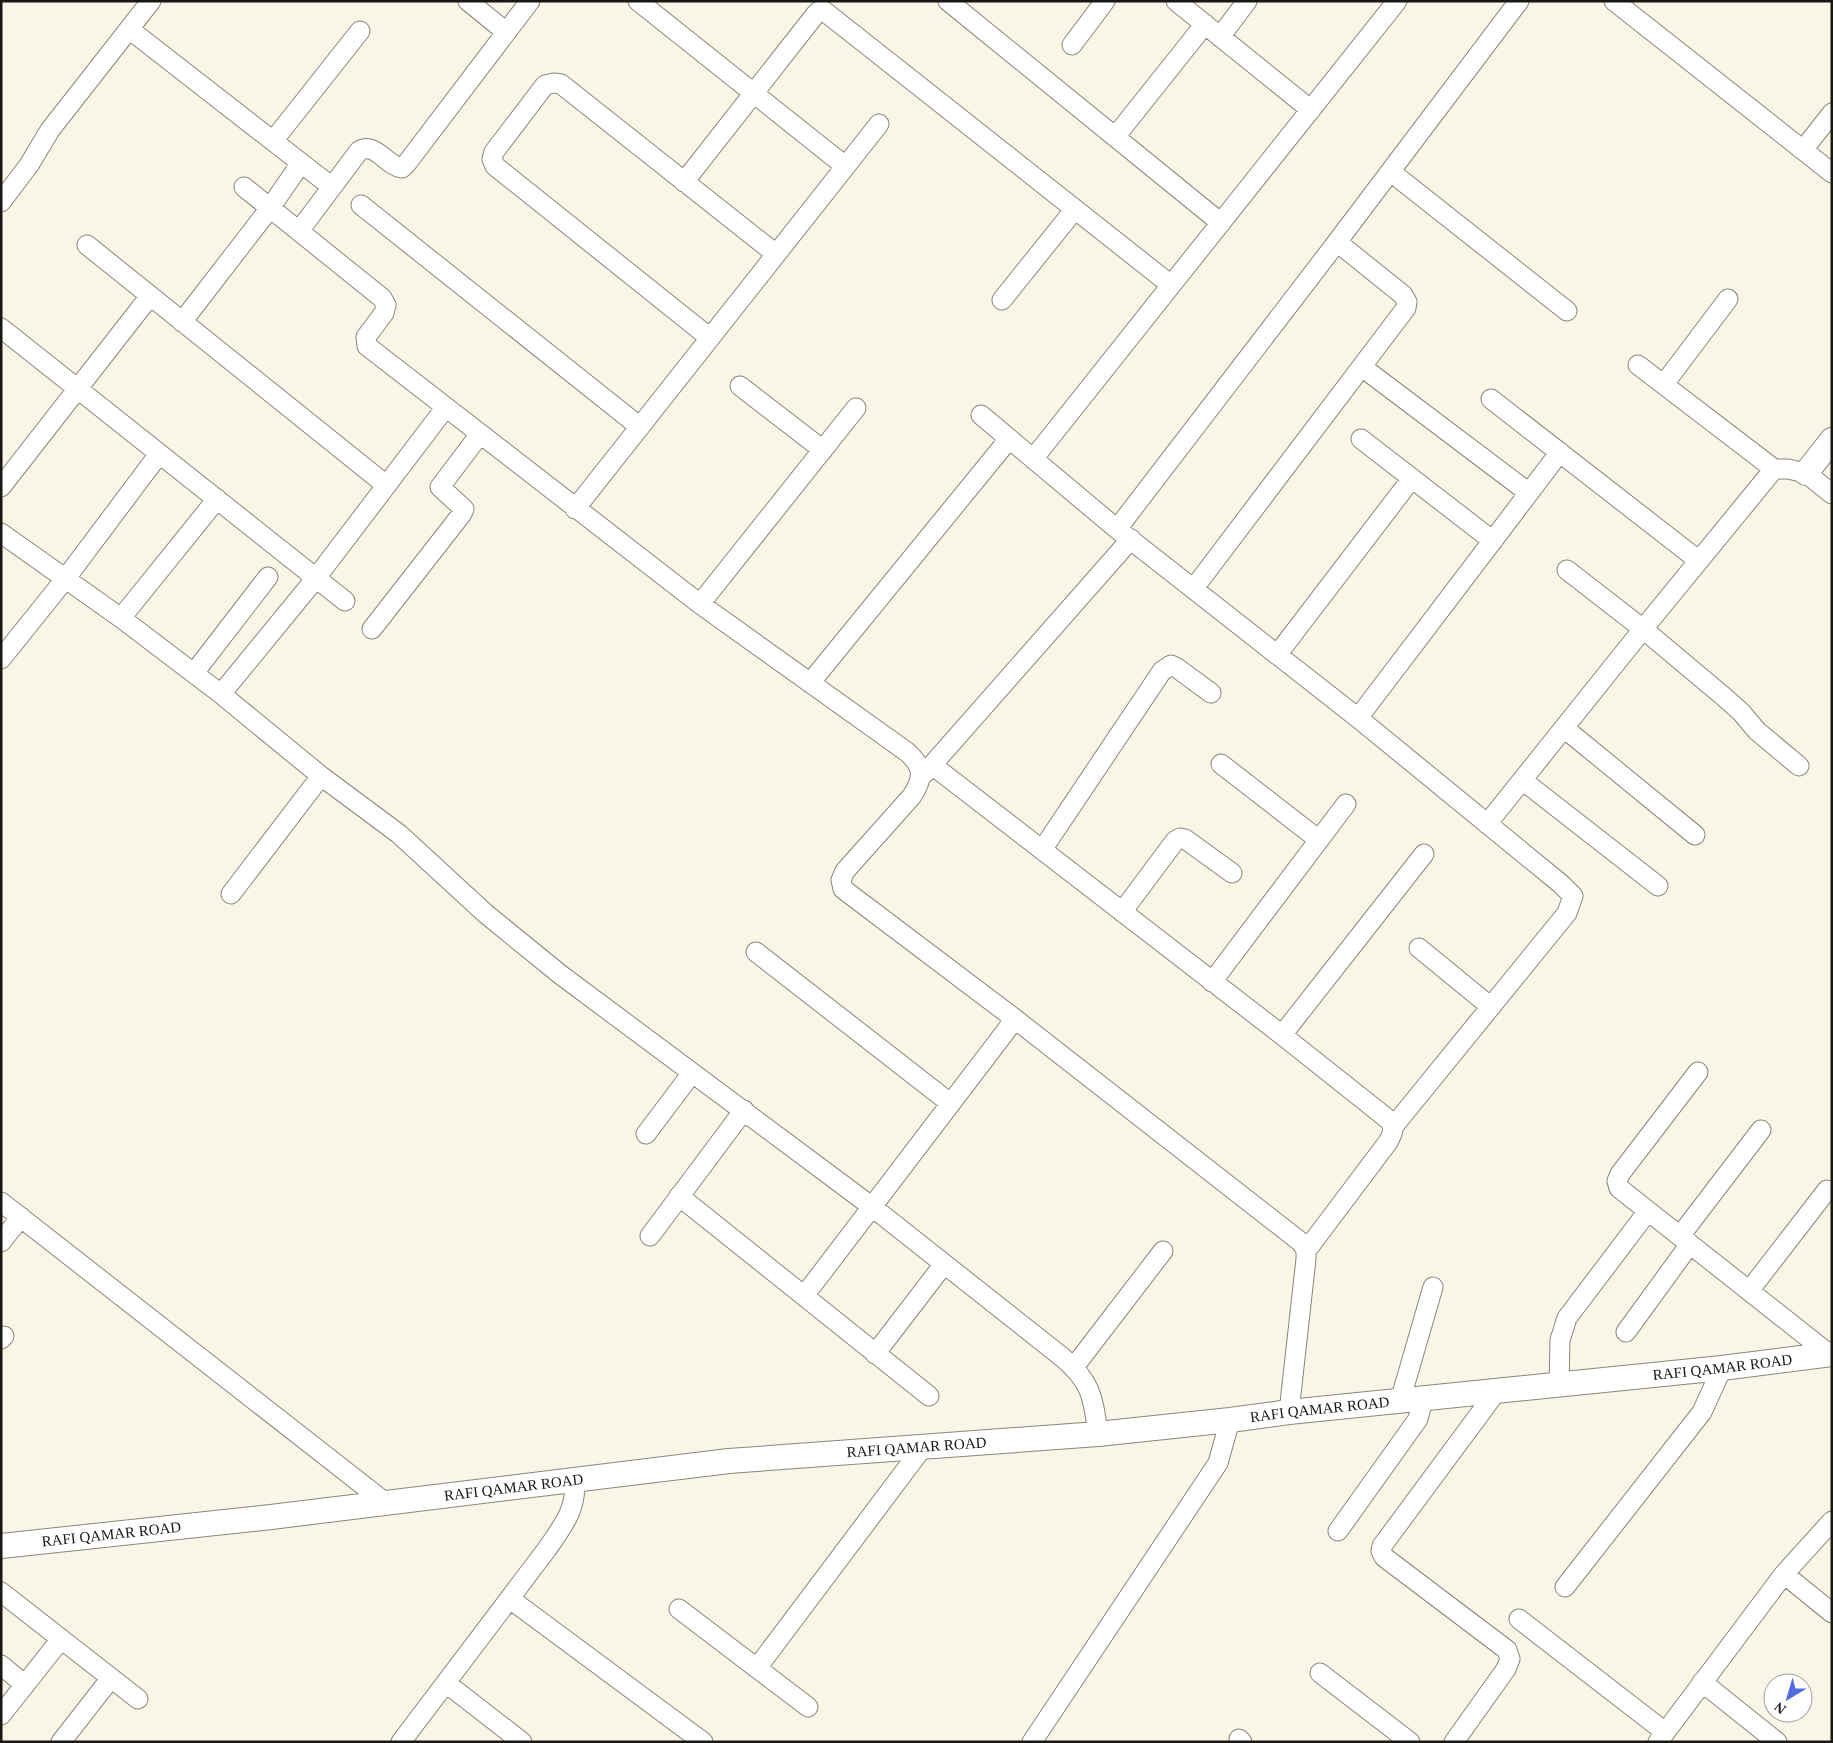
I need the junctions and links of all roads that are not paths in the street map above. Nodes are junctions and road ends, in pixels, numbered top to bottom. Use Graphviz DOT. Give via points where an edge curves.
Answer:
graph roads {
  1 [pos="150,1"];
  2 [pos="468,1"];
  3 [pos="530,1"];
  4 [pos="638,1"];
  5 [pos="948,1"];
  6 [pos="1106,1"];
  7 [pos="1176,1"];
  8 [pos="1247,1"];
  9 [pos="1397,1"];
  10 [pos="1519,1"];
  11 [pos="1614,1"];
  12 [pos="1205,24"];
  13 [pos="129,29"];
  14 [pos="360,31"];
  15 [pos="506,32"];
  16 [pos="1220,36"];
  17 [pos="1072,45"];
  18 [pos="753,94"];
  19 [pos="1311,110"];
  20 [pos="1832,113"];
  21 [pos="879,124"];
  22 [pos="1115,136"];
  23 [pos="273,141"];
  24 [pos="1803,150"];
  25 [pos="301,163"];
  26 [pos="845,166"];
  27 [pos="1391,172"];
  28 [pos="1832,173"];
  29 [pos="684,182"];
  30 [pos="244,187"];
  31 [pos="332,187"];
  32 [pos="1,202"];
  33 [pos="361,206"];
  34 [pos="270,208"];
  35 [pos="1075,209"];
  36 [pos="1221,223"];
  37 [pos="299,230"];
  38 [pos="1337,242"];
  39 [pos="86,245"];
  40 [pos="776,254"];
  41 [pos="1171,285"];
  42 [pos="150,296"];
  43 [pos="1728,299"];
  44 [pos="1002,300"];
  45 [pos="1567,311"];
  46 [pos="182,322"];
  47 [pos="1,328"];
  48 [pos="710,338"];
  49 [pos="1638,365"];
  50 [pos="1362,367"];
  51 [pos="1664,384"];
  52 [pos="740,386"];
  53 [pos="77,389"];
  54 [pos="1492,399"];
  55 [pos="446,407"];
  56 [pos="856,408"];
  57 [pos="981,415"];
  58 [pos="640,427"];
  59 [pos="480,434"];
  60 [pos="1009,439"];
  61 [pos="1361,439"];
  62 [pos="1832,440"];
  63 [pos="823,450"];
  64 [pos="1560,452"];
  65 [pos="159,454"];
  66 [pos="1033,459"];
  67 [pos="1774,469"];
  68 [pos="1806,473"];
  69 [pos="1412,478"];
  70 [pos="386,485"];
  71 [pos="1,487"];
  72 [pos="1529,494"];
  73 [pos="1832,494"];
  74 [pos="216,499"];
  75 [pos="576,509"];
  76 [pos="1,533"];
  77 [pos="1124,534"];
  78 [pos="1493,541"];
  79 [pos="1698,560"];
  80 [pos="1567,570"];
  81 [pos="268,577"];
  82 [pos="66,578"];
  83 [pos="316,578"];
  84 [pos="1194,588"];
  85 [pos="345,601"];
  86 [pos="700,604"];
  87 [pos="121,618"];
  88 [pos="372,628"];
  89 [pos="1643,629"];
  90 [pos="1277,655"];
  91 [pos="1,659"];
  92 [pos="194,673"];
  93 [pos="810,683"];
  94 [pos="1211,693"];
  95 [pos="221,694"];
  96 [pos="1358,718"];
  97 [pos="1564,728"];
  98 [pos="1221,764"];
  99 [pos="1799,766"];
  100 [pos="927,771"];
  101 [pos="321,776"];
  102 [pos="1522,780"];
  103 [pos="1346,804"];
  104 [pos="1487,824"];
  105 [pos="1695,835"];
  106 [pos="1319,840"];
  107 [pos="1042,850"];
  108 [pos="1424,854"];
  109 [pos="1232,873"];
  110 [pos="1658,886"];
  111 [pos="231,894"];
  112 [pos="1122,912"];
  113 [pos="1419,948"];
  114 [pos="756,952"];
  115 [pos="1212,982"];
  116 [pos="1491,1007"];
  117 [pos="1015,1019"];
  118 [pos="1282,1035"];
  119 [pos="692,1072"];
  120 [pos="1698,1072"];
  121 [pos="950,1103"];
  122 [pos="744,1110"];
  123 [pos="1393,1127"];
  124 [pos="1761,1130"];
  125 [pos="646,1134"];
  126 [pos="1827,1190"];
  127 [pos="679,1196"];
  128 [pos="1,1202"];
  129 [pos="871,1206"];
  130 [pos="1648,1211"];
  131 [pos="21,1217"];
  132 [pos="650,1236"];
  133 [pos="1685,1240"];
  134 [pos="1,1242"];
  135 [pos="1163,1251"];
  136 [pos="1306,1251"];
  137 [pos="944,1264"];
  138 [pos="1433,1287"];
  139 [pos="1749,1291"];
  140 [pos="804,1296"];
  141 [pos="1626,1332"];
  142 [pos="1828,1348"];
  143 [pos="875,1354"];
  144 [pos="1074,1367"];
  145 [pos="1722,1368"];
  146 [pos="1559,1385"];
  147 [pos="1496,1392"];
  148 [pos="929,1396"];
  149 [pos="1423,1399"];
  150 [pos="1400,1401"];
  151 [pos="1290,1412"];
  152 [pos="1230,1420"];
  153 [pos="1098,1434"];
  154 [pos="923,1447"];
  155 [pos="574,1480"];
  156 [pos="386,1503"];
  157 [pos="1832,1521"];
  158 [pos="1338,1531"];
  159 [pos="1,1546"];
  160 [pos="1784,1574"];
  161 [pos="1565,1587"];
  162 [pos="1,1592"];
  163 [pos="510,1598"];
  164 [pos="679,1609"];
  165 [pos="1832,1613"];
  166 [pos="1519,1619"];
  167 [pos="62,1639"];
  168 [pos="1,1666"];
  169 [pos="757,1668"];
  170 [pos="1320,1673"];
  171 [pos="111,1678"];
  172 [pos="1702,1682"];
  173 [pos="446,1683"];
  174 [pos="25,1685"];
  175 [pos="138,1699"];
  176 [pos="808,1707"];
  177 [pos="1,1715"];
  178 [pos="1661,1737"];
  179 [pos="61,1742"];
  180 [pos="402,1742"];
  181 [pos="522,1742"];
  182 [pos="703,1742"];
  183 [pos="1032,1742"];
  184 [pos="1410,1742"];
  185 [pos="1454,1742"];
  186 [pos="1777,1742"];
  1 -- 13 [label="street"];
  2 -- 15 [label="street"];
  3 -- 15 [label="street"];
  4 -- 18 [label="street"];
  5 -- 22 [label="street"];
  6 -- 17 [label="street"];
  7 -- 12 [label="street"];
  8 -- 16 [label="street"];
  9 -- 19 [label="street"];
  10 -- 27 [label="street"];
  11 -- 24 [label="street"];
  12 -- 16 [label="street"];
  12 -- 22 [label="street"];
  13 -- 23 [label="street"];
  13 -- 32 [label="street" via="50,130"];
  14 -- 23 [label="street"];
  15 -- 31 [label="street" via="402,168 394,167 364,147"];
  16 -- 19 [label="street"];
  18 -- 26 [label="street"];
  18 -- 29 [label="street"];
  18 -- 35 [label="street" via="815,15 824,11"];
  19 -- 36 [label="street"];
  20 -- 24 [label="street"];
  21 -- 26 [label="street"];
  22 -- 36 [label="street"];
  23 -- 25 [label="street"];
  24 -- 28 [label="street"];
  25 -- 31 [label="street"];
  25 -- 34 [label="street"];
  26 -- 40 [label="street"];
  27 -- 38 [label="street"];
  27 -- 45 [label="street"];
  29 -- 40 [label="street"];
  29 -- 48 [label="street" via="561,84 554,83 545,85 492,159 494,166"];
  30 -- 34 [label="street"];
  31 -- 37 [label="street"];
  33 -- 58 [label="street"];
  34 -- 37 [label="street"];
  34 -- 46 [label="street"];
  35 -- 41 [label="street"];
  35 -- 44 [label="street"];
  36 -- 41 [label="street"];
  37 -- 55 [label="street" via="382,298 386,305 384,313 366,337 367,346"];
  38 -- 50 [label="street" via="1403,295 1407,302 1406,308"];
  38 -- 77 [label="street"];
  39 -- 42 [label="street"];
  40 -- 48 [label="street"];
  41 -- 66 [label="street"];
  42 -- 46 [label="street"];
  42 -- 53 [label="street"];
  43 -- 51 [label="street"];
  46 -- 70 [label="street"];
  47 -- 53 [label="street"];
  48 -- 58 [label="street"];
  49 -- 51 [label="street"];
  50 -- 72 [label="street"];
  50 -- 84 [label="street"];
  51 -- 67 [label="street"];
  52 -- 63 [label="street"];
  53 -- 65 [label="street"];
  53 -- 71 [label="street"];
  54 -- 64 [label="street"];
  55 -- 59 [label="street"];
  55 -- 70 [label="street"];
  56 -- 63 [label="street"];
  57 -- 60 [label="street"];
  58 -- 75 [label="street"];
  59 -- 75 [label="street"];
  59 -- 88 [label="street" via="440,487 461,505 464,509 461,515"];
  60 -- 66 [label="street"];
  60 -- 93 [label="street"];
  61 -- 69 [label="street"];
  62 -- 68 [label="street"];
  63 -- 86 [label="street"];
  64 -- 72 [label="street"];
  64 -- 79 [label="street"];
  65 -- 74 [label="street"];
  65 -- 82 [label="street"];
  66 -- 77 [label="street"];
  67 -- 68 [label="street"];
  67 -- 79 [label="street"];
  68 -- 73 [label="street"];
  69 -- 78 [label="street"];
  69 -- 90 [label="street"];
  70 -- 83 [label="street"];
  72 -- 78 [label="street"];
  74 -- 83 [label="street"];
  74 -- 87 [label="street"];
  75 -- 86 [label="street"];
  76 -- 82 [label="street"];
  77 -- 84 [label="street"];
  77 -- 100 [label="street"];
  78 -- 96 [label="street"];
  79 -- 89 [label="street"];
  80 -- 89 [label="street"];
  81 -- 92 [label="street"];
  82 -- 87 [label="street"];
  82 -- 91 [label="street"];
  83 -- 85 [label="street"];
  83 -- 95 [label="street"];
  84 -- 90 [label="street"];
  86 -- 93 [label="street"];
  87 -- 92 [label="street"];
  89 -- 97 [label="street"];
  89 -- 99 [label="street"];
  90 -- 96 [label="street"];
  92 -- 95 [label="street"];
  93 -- 100 [label="street" via="907,752 920,768"];
  94 -- 107 [label="street" via="1178,668 1171,665 1162,671"];
  95 -- 101 [label="street"];
  96 -- 104 [label="street"];
  97 -- 102 [label="street"];
  97 -- 105 [label="street"];
  98 -- 106 [label="street"];
  100 -- 107 [label="street"];
  100 -- 117 [label="street" via="912,796 845,871 841,880 843,889"];
  101 -- 111 [label="street"];
  101 -- 119 [label="street" via="399,834 486,914 561,975"];
  102 -- 104 [label="street"];
  102 -- 110 [label="street"];
  103 -- 106 [label="street"];
  104 -- 116 [label="street" via="1573,896 1567,913"];
  106 -- 115 [label="street"];
  107 -- 112 [label="street"];
  108 -- 118 [label="street"];
  109 -- 112 [label="street" via="1180,838"];
  112 -- 115 [label="street"];
  113 -- 116 [label="street"];
  114 -- 121 [label="street"];
  115 -- 118 [label="street"];
  116 -- 123 [label="street"];
  117 -- 121 [label="street"];
  117 -- 136 [label="street" via="1302,1243"];
  118 -- 123 [label="street" via="1382,1114"];
  119 -- 122 [label="street"];
  119 -- 125 [label="street"];
  120 -- 130 [label="street" via="1617,1181 1619,1188"];
  121 -- 129 [label="street"];
  122 -- 127 [label="street"];
  122 -- 129 [label="street"];
  123 -- 136 [label="street" via="1388,1142"];
  124 -- 133 [label="street"];
  126 -- 139 [label="street"];
  127 -- 132 [label="street"];
  127 -- 140 [label="street"];
  128 -- 131 [label="street"];
  129 -- 137 [label="street"];
  129 -- 140 [label="street"];
  130 -- 133 [label="street"];
  130 -- 146 [label="street" via="1567,1318 1560,1340"];
  131 -- 134 [label="street"];
  131 -- 156 [label="street"];
  133 -- 139 [label="street"];
  133 -- 141 [label="street"];
  135 -- 144 [label="street"];
  136 -- 151 [label="street"];
  137 -- 143 [label="street"];
  137 -- 144 [label="street"];
  138 -- 150 [label="street"];
  139 -- 142 [label="street"];
  140 -- 143 [label="street"];
  142 -- 145 [label="street, RAFI QAMAR ROAD"];
  143 -- 148 [label="street"];
  144 -- 153 [label="street" via="1086,1382 1093,1399"];
  145 -- 146 [label="street, RAFI QAMAR ROAD"];
  145 -- 161 [label="street" via="1702,1412"];
  146 -- 147 [label="street, RAFI QAMAR ROAD"];
  147 -- 149 [label="street, RAFI QAMAR ROAD"];
  147 -- 185 [label="street" via="1381,1551 1384,1557 1507,1650 1510,1659 1506,1669"];
  149 -- 150 [label="street, RAFI QAMAR ROAD"];
  149 -- 158 [label="street" via="1418,1419"];
  150 -- 151 [label="street, RAFI QAMAR ROAD"];
  151 -- 152 [label="street, RAFI QAMAR ROAD"];
  152 -- 153 [label="street, RAFI QAMAR ROAD"];
  152 -- 183 [label="street" via="1218,1463"];
  153 -- 154 [label="street, RAFI QAMAR ROAD"];
  154 -- 155 [label="street, RAFI QAMAR ROAD" via="729,1461"];
  154 -- 169 [label="street"];
  155 -- 156 [label="street, RAFI QAMAR ROAD"];
  155 -- 163 [label="street" via="576,1493 568,1517"];
  156 -- 159 [label="street, RAFI QAMAR ROAD"];
  157 -- 160 [label="street"];
  160 -- 165 [label="street"];
  160 -- 172 [label="street"];
  162 -- 167 [label="street"];
  163 -- 173 [label="street"];
  163 -- 182 [label="street"];
  164 -- 169 [label="street"];
  166 -- 178 [label="street"];
  167 -- 171 [label="street"];
  167 -- 174 [label="street"];
  168 -- 174 [label="street"];
  169 -- 176 [label="street"];
  170 -- 184 [label="street"];
  171 -- 175 [label="street"];
  171 -- 179 [label="street"];
  172 -- 178 [label="street"];
  172 -- 186 [label="street"];
  173 -- 180 [label="street"];
  173 -- 181 [label="street"];
  174 -- 177 [label="street"];
}
